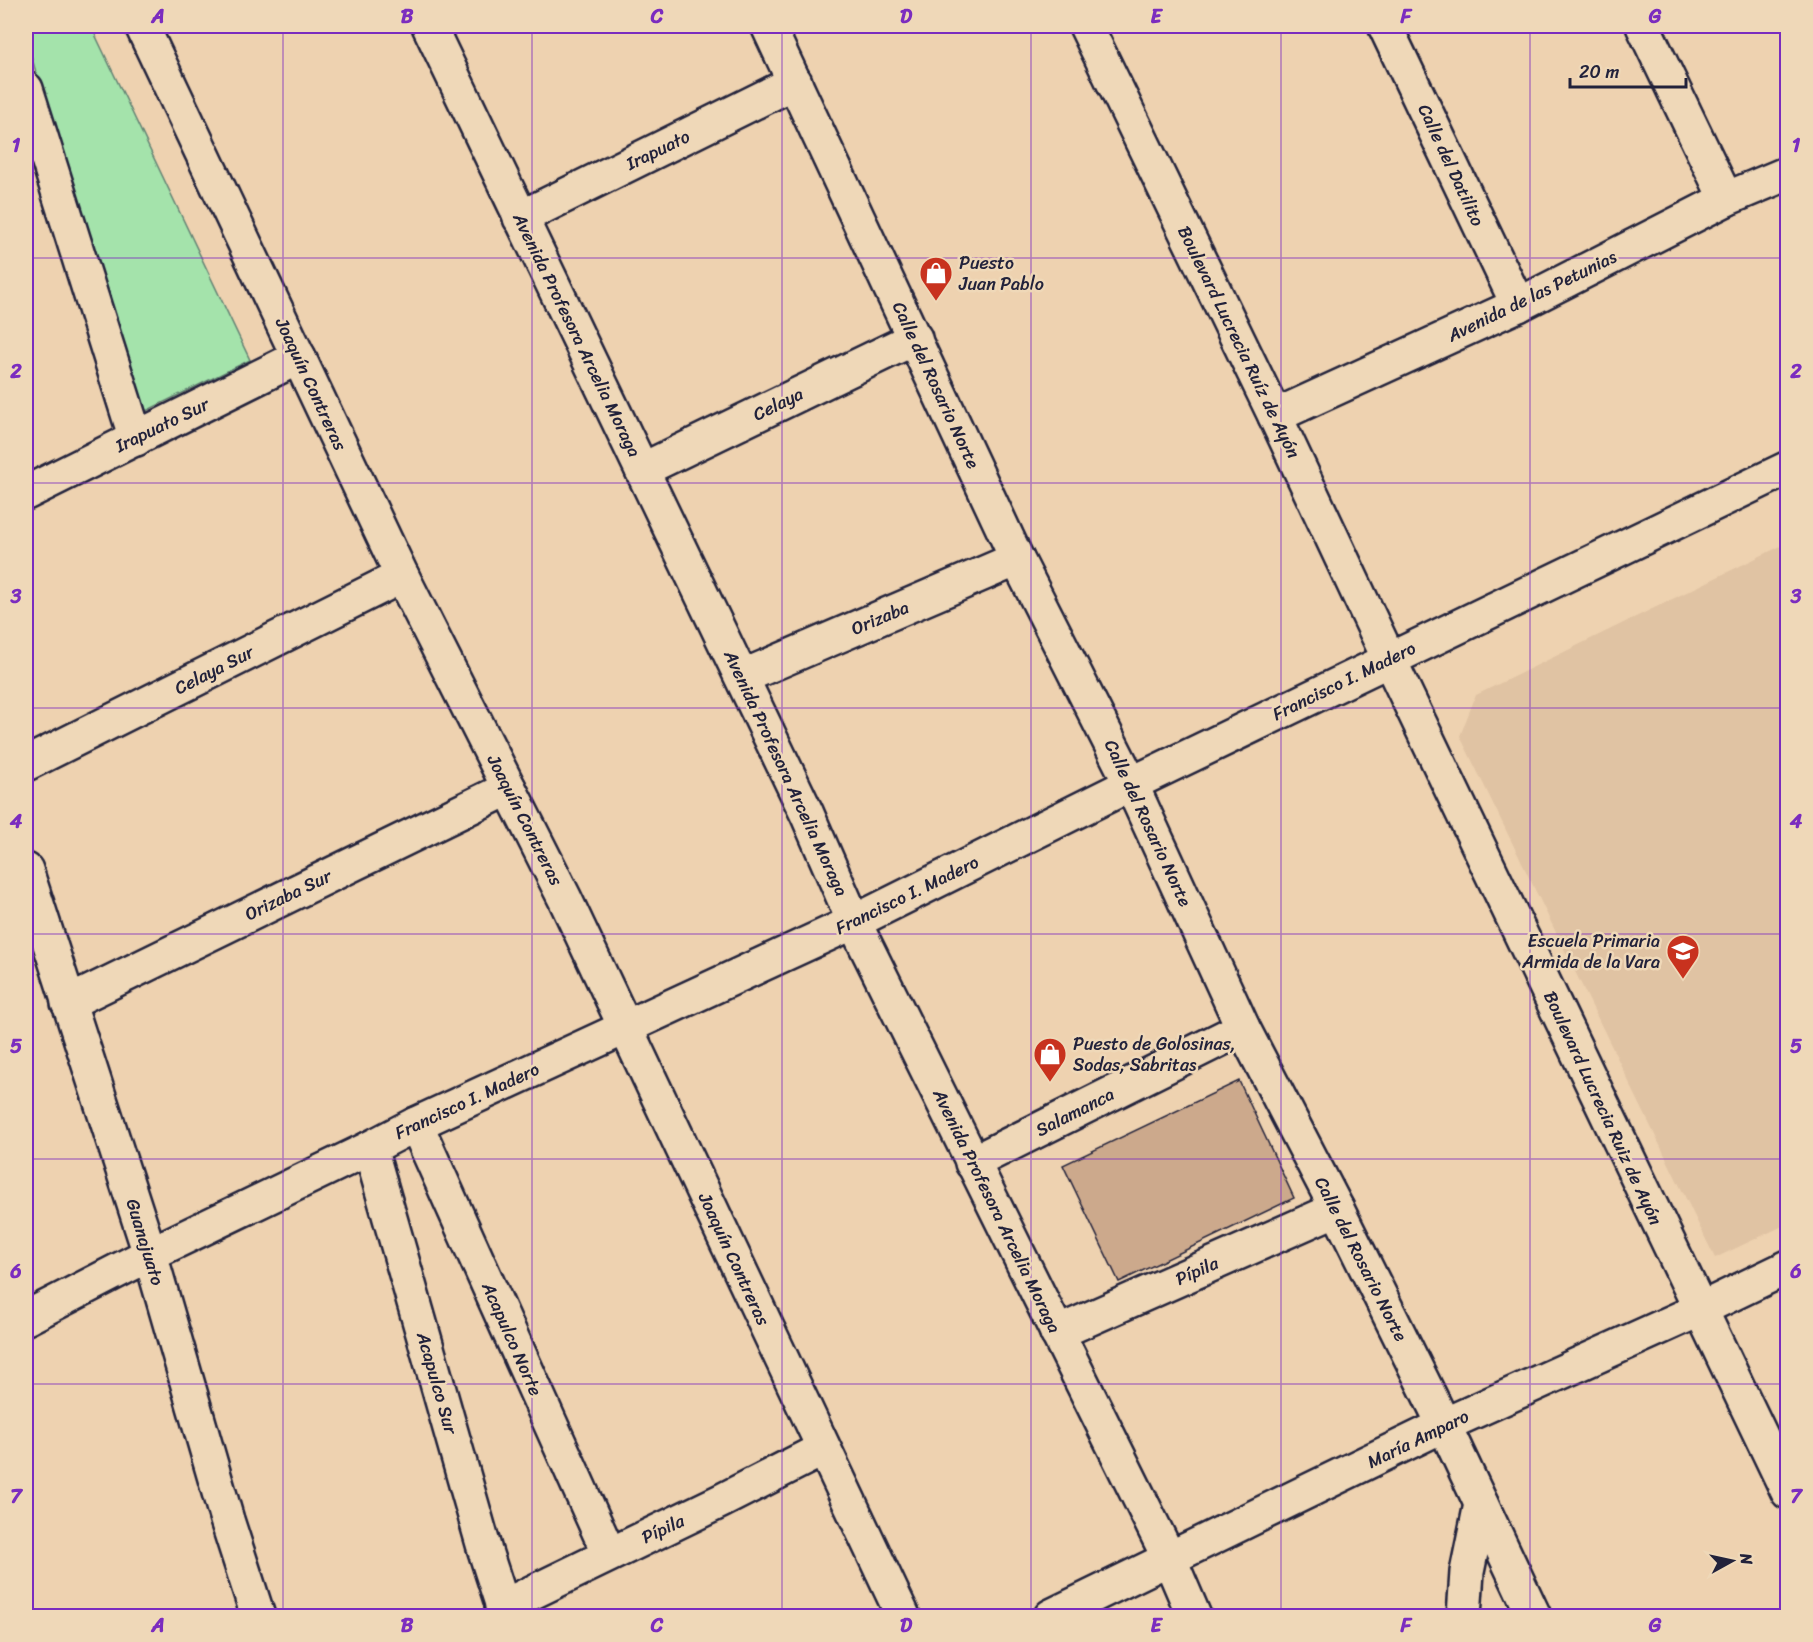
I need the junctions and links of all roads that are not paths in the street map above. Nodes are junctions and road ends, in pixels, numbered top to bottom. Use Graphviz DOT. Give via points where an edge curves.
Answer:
graph roads {
  1 [pos="142,26"];
  2 [pos="429,26"];
  3 [pos="768,26"];
  4 [pos="1086,26"];
  5 [pos="1385,26"];
  6 [pos="1643,26"];
  7 [pos="795,82"];
  8 [pos="26,89"];
  9 [pos="1788,173"];
  10 [pos="1726,199"];
  11 [pos="520,219"];
  12 [pos="1518,305"];
  13 [pos="915,338"];
  14 [pos="299,357"];
  15 [pos="1275,416"];
  16 [pos="136,438"];
  17 [pos="1788,468"];
  18 [pos="642,470"];
  19 [pos="26,493"];
  20 [pos="1017,559"];
  21 [pos="402,576"];
  22 [pos="1389,659"];
  23 [pos="742,677"];
  24 [pos="26,764"];
  25 [pos="1131,784"];
  26 [pos="509,788"];
  27 [pos="26,870"];
  28 [pos="855,922"];
  29 [pos="68,1003"];
  30 [pos="624,1027"];
  31 [pos="1243,1028"];
  32 [pos="416,1124"];
  33 [pos="370,1148"];
  34 [pos="972,1163"];
  35 [pos="1337,1209"];
  36 [pos="150,1254"];
  37 [pos="1788,1267"];
  38 [pos="1699,1310"];
  39 [pos="26,1318"];
  40 [pos="1057,1333"];
  41 [pos="1444,1425"];
  42 [pos="823,1449"];
  43 [pos="1788,1492"];
  44 [pos="1481,1504"];
  45 [pos="609,1554"];
  46 [pos="1170,1560"];
  47 [pos="504,1612"];
  48 [pos="258,1617"];
  49 [pos="903,1617"];
  50 [pos="1051,1617"];
  51 [pos="1194,1617"];
  52 [pos="1464,1617"];
  53 [pos="1534,1617"];
  1 -- 14 [label="street, Joaquín Contreras"];
  2 -- 11 [label="street, Avenida Profesora Arcelia Moraga"];
  3 -- 7 [label="street, Calle del Rosario Norte"];
  4 -- 15 [label="street, Boulevard Lucrecia Ruíz de Ayón"];
  5 -- 12 [label="street, Calle del Datilito"];
  6 -- 10 [label="street"];
  7 -- 11 [label="street, Irapuato"];
  7 -- 13 [label="street, Calle del Rosario Norte"];
  8 -- 16 [label="street"];
  9 -- 10 [label="street, Avenida de las Petunias"];
  10 -- 12 [label="street, Avenida de las Petunias"];
  11 -- 18 [label="street, Avenida Profesora Arcelia Moraga"];
  12 -- 15 [label="street, Avenida de las Petunias"];
  13 -- 18 [label="street, Celaya"];
  13 -- 20 [label="street, Calle del Rosario Norte"];
  14 -- 16 [label="street, Irapuato Sur"];
  14 -- 21 [label="street, Joaquín Contreras"];
  15 -- 22 [label="street, Boulevard Lucrecia Ruíz de Ayón"];
  16 -- 19 [label="street, Irapuato Sur"];
  17 -- 22 [label="street, Francisco I. Madero"];
  18 -- 23 [label="street, Avenida Profesora Arcelia Moraga"];
  20 -- 23 [label="street, Orizaba"];
  20 -- 25 [label="street, Calle del Rosario Norte"];
  21 -- 24 [label="street, Celaya Sur"];
  21 -- 26 [label="street, Joaquín Contreras"];
  22 -- 25 [label="street, Francisco I. Madero"];
  22 -- 38 [label="street, Boulevard Lucrecia Ruiz de Ayón"];
  23 -- 28 [label="street, Avenida Profesora Arcelia Moraga"];
  25 -- 28 [label="street, Francisco I. Madero"];
  25 -- 31 [label="street, Calle del Rosario Norte"];
  26 -- 29 [label="street, Orizaba Sur"];
  26 -- 30 [label="street, Joaquín Contreras"];
  27 -- 29 [label="street, Guanajuato"];
  28 -- 30 [label="street, Francisco I. Madero"];
  28 -- 34 [label="street, Avenida Profesora Arcelia Moraga"];
  29 -- 36 [label="street, Guanajuato"];
  30 -- 32 [label="street, Francisco I. Madero"];
  30 -- 42 [label="street, Joaquín Contreras"];
  31 -- 34 [label="street, Salamanca"];
  31 -- 35 [label="street, Calle del Rosario Norte"];
  32 -- 33 [label="street, Francisco I. Madero"];
  32 -- 45 [label="street, Acapulco Norte"];
  33 -- 36 [label="street, Francisco I. Madero"];
  33 -- 47 [label="street, Acapulco Sur"];
  34 -- 40 [label="street, Avenida Profesora Arcelia Moraga"];
  35 -- 40 [label="street, Pípila"];
  35 -- 41 [label="street, Calle del Rosario Norte"];
  36 -- 39 [label="street, Francisco I. Madero"];
  36 -- 48 [label="street, Guanajuato"];
  37 -- 38 [label="street, María Amparo"];
  38 -- 41 [label="street, María Amparo"];
  38 -- 43 [label="street, Boulevard Lucrecia Ruiz de Ayón"];
  40 -- 46 [label="street, Avenida Profesora Arcelia Moraga"];
  41 -- 44 [label="street, Calle del Rosario Norte"];
  41 -- 46 [label="street, María Amparo"];
  42 -- 45 [label="street, Pípila"];
  42 -- 49 [label="street, Joaquín Contreras"];
  44 -- 52 [label="street" via="1467,1572"];
  44 -- 53 [label="street, Calle del Rosario Norte"];
  45 -- 47 [label="street, Pípila"];
  46 -- 50 [label="street, María Amparo"];
  46 -- 51 [label="street, Avenida Profesora Arcelia Moraga"];
}
